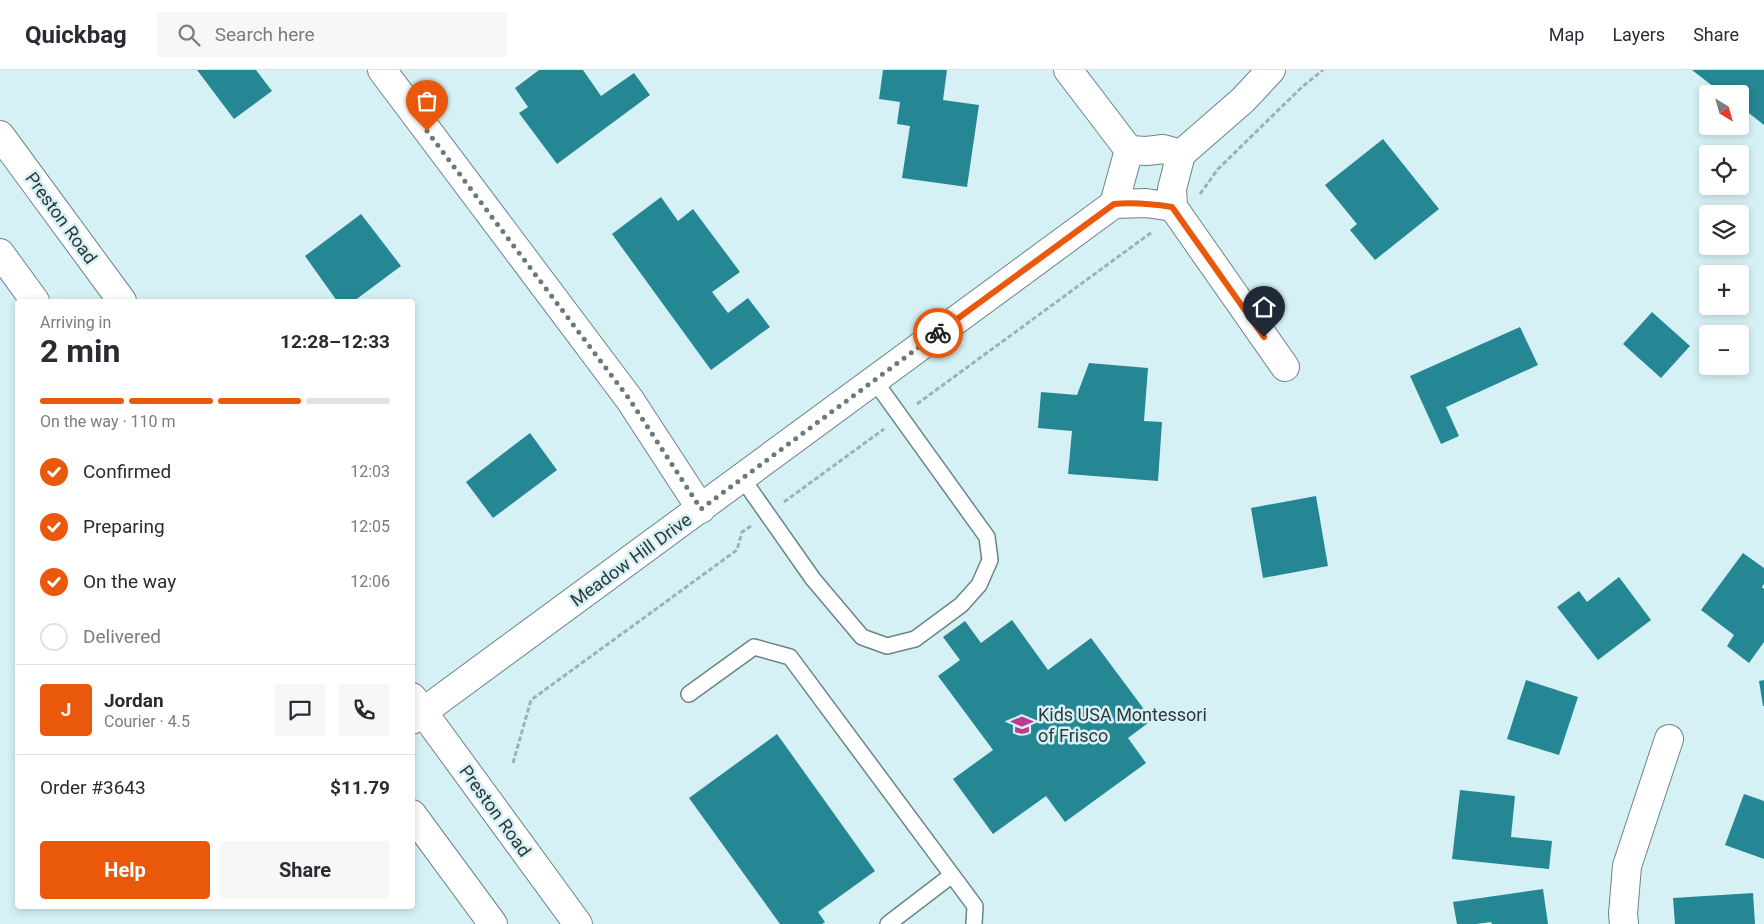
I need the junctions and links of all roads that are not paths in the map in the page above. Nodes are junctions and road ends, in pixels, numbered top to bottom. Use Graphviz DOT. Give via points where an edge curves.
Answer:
graph roads {
  1 [pos="382,70"];
  2 [pos="1068,70"];
  3 [pos="1271,70"];
  4 [pos="0,135"];
  5 [pos="1129,150"];
  6 [pos="1181,154"];
  7 [pos="1114,204"];
  8 [pos="1166,216"];
  9 [pos="0,253"];
  10 [pos="34,299"];
  11 [pos="121,299"];
  12 [pos="1286,368"];
  13 [pos="874,380"];
  14 [pos="742,478"];
  15 [pos="701,509"];
  16 [pos="689,694"];
  17 [pos="416,710"];
  18 [pos="1669,739"];
  19 [pos="415,818"];
  20 [pos="952,875"];
  21 [pos="493,924"];
  22 [pos="578,924"];
  23 [pos="888,924"];
  24 [pos="974,924"];
  25 [pos="1624,924"];
  1 -- 15 [label="street" via="630,400"];
  2 -- 5 [label="street"];
  3 -- 6 [label="street" via="1243,100"];
  4 -- 11 [label="street, Preston Road"];
  5 -- 6 [label="street" via="1163,150"];
  5 -- 7 [label="street"];
  6 -- 8 [label="street"];
  7 -- 8 [label="street" via="1146,203"];
  7 -- 13 [label="street, Meadow Hill Drive"];
  8 -- 12 [label="street"];
  9 -- 10 [label="street"];
  13 -- 14 [label="street, Meadow Hill Drive"];
  13 -- 14 [label="lane" via="987,537 990,560 979,585 930,627 915,638 887,646 862,637 813,579"];
  14 -- 15 [label="street, Meadow Hill Drive"];
  15 -- 17 [label="street, Meadow Hill Drive"];
  16 -- 20 [label="lane" via="754,647 790,657"];
  17 -- 22 [label="street, Preston Road"];
  18 -- 25 [label="street" via="1627,866"];
  19 -- 21 [label="street"];
  20 -- 23 [label="lane"];
  20 -- 24 [label="lane" via="975,906"];
}
